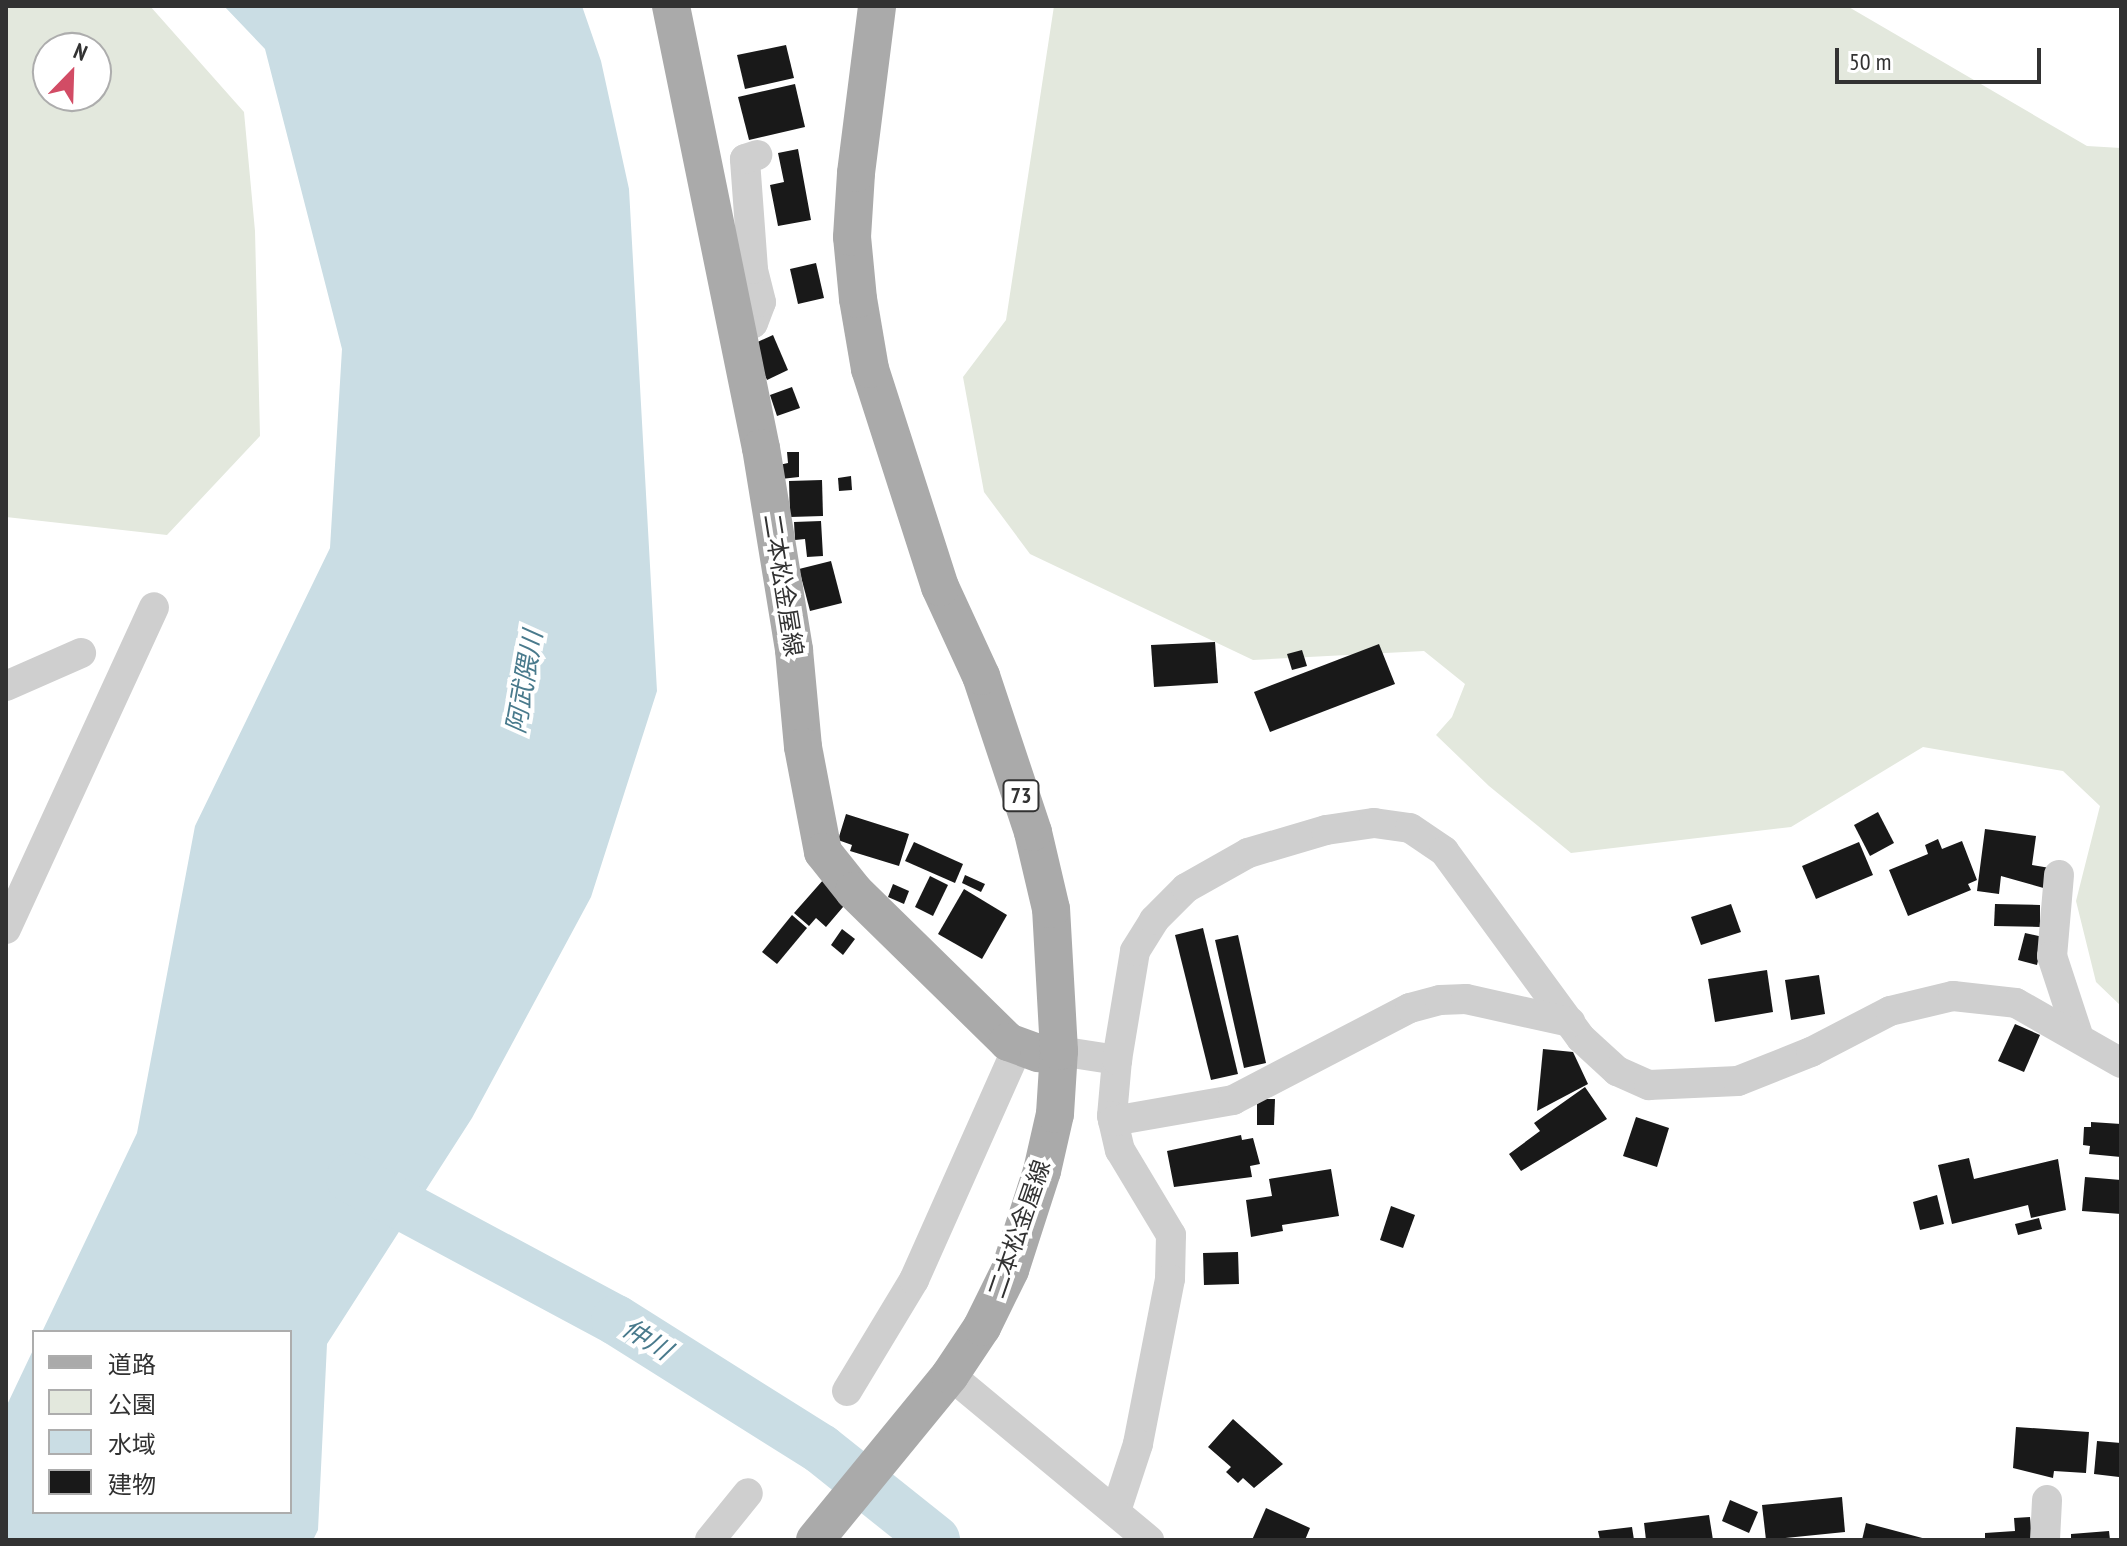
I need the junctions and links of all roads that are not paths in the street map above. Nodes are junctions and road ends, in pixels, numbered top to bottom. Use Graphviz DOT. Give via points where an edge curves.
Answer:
graph roads {
  1 [pos="671,6"];
  2 [pos="877,6"];
  3 [pos="757,155"];
  4 [pos="737,332"];
  5 [pos="154,607"];
  6 [pos="81,653"];
  7 [pos="6,686"];
  8 [pos="2059,875"];
  9 [pos="6,929"];
  10 [pos="1570,1022"];
  11 [pos="2079,1038"];
  12 [pos="1017,1049"];
  13 [pos="1059,1051"];
  14 [pos="1117,1060"];
  15 [pos="2121,1063"];
  16 [pos="1113,1121"];
  17 [pos="950,1375"];
  18 [pos="847,1391"];
  19 [pos="748,1493"];
  20 [pos="2047,1500"];
  21 [pos="1117,1508"];
  22 [pos="710,1540"];
  23 [pos="815,1540"];
  24 [pos="1149,1540"];
  25 [pos="2045,1540"];
  1 -- 4 [label="main road, 二本松金屋線"];
  2 -- 13 [label="main road, 二本松金屋線 / 73" via="852,237 867,355 940,587 981,676 1033,832 1054,937"];
  3 -- 4 [label="street" via="745,159 753,269 761,302 753,323"];
  4 -- 12 [label="main road, 二本松金屋線" via="761,448 823,852 854,891"];
  5 -- 9 [label="street"];
  6 -- 7 [label="street"];
  8 -- 11 [label="street" via="2052,956"];
  10 -- 11 [label="street" via="1617,1071 1664,1087 1738,1081 1811,1052 1890,1011 1953,996 2016,1003"];
  10 -- 14 [label="street" via="1444,851 1410,828 1374,823 1326,830 1248,853 1186,888 1154,920 1135,951 1126,979"];
  10 -- 16 [label="street" via="1466,999 1440,1000 1410,1008 1233,1100"];
  11 -- 15 [label="street"];
  12 -- 13 [label="main road"];
  12 -- 18 [label="street" via="914,1280"];
  13 -- 14 [label="street"];
  13 -- 17 [label="main road, 二本松金屋線 / 73" via="1055,1114 1010,1270"];
  14 -- 16 [label="street"];
  16 -- 21 [label="street" via="1120,1150 1171,1235 1170,1279 1138,1444"];
  17 -- 21 [label="street"];
  17 -- 23 [label="main road, 二本松金屋線 / 73"];
  19 -- 22 [label="street"];
  20 -- 25 [label="street"];
  21 -- 24 [label="street"];
}
